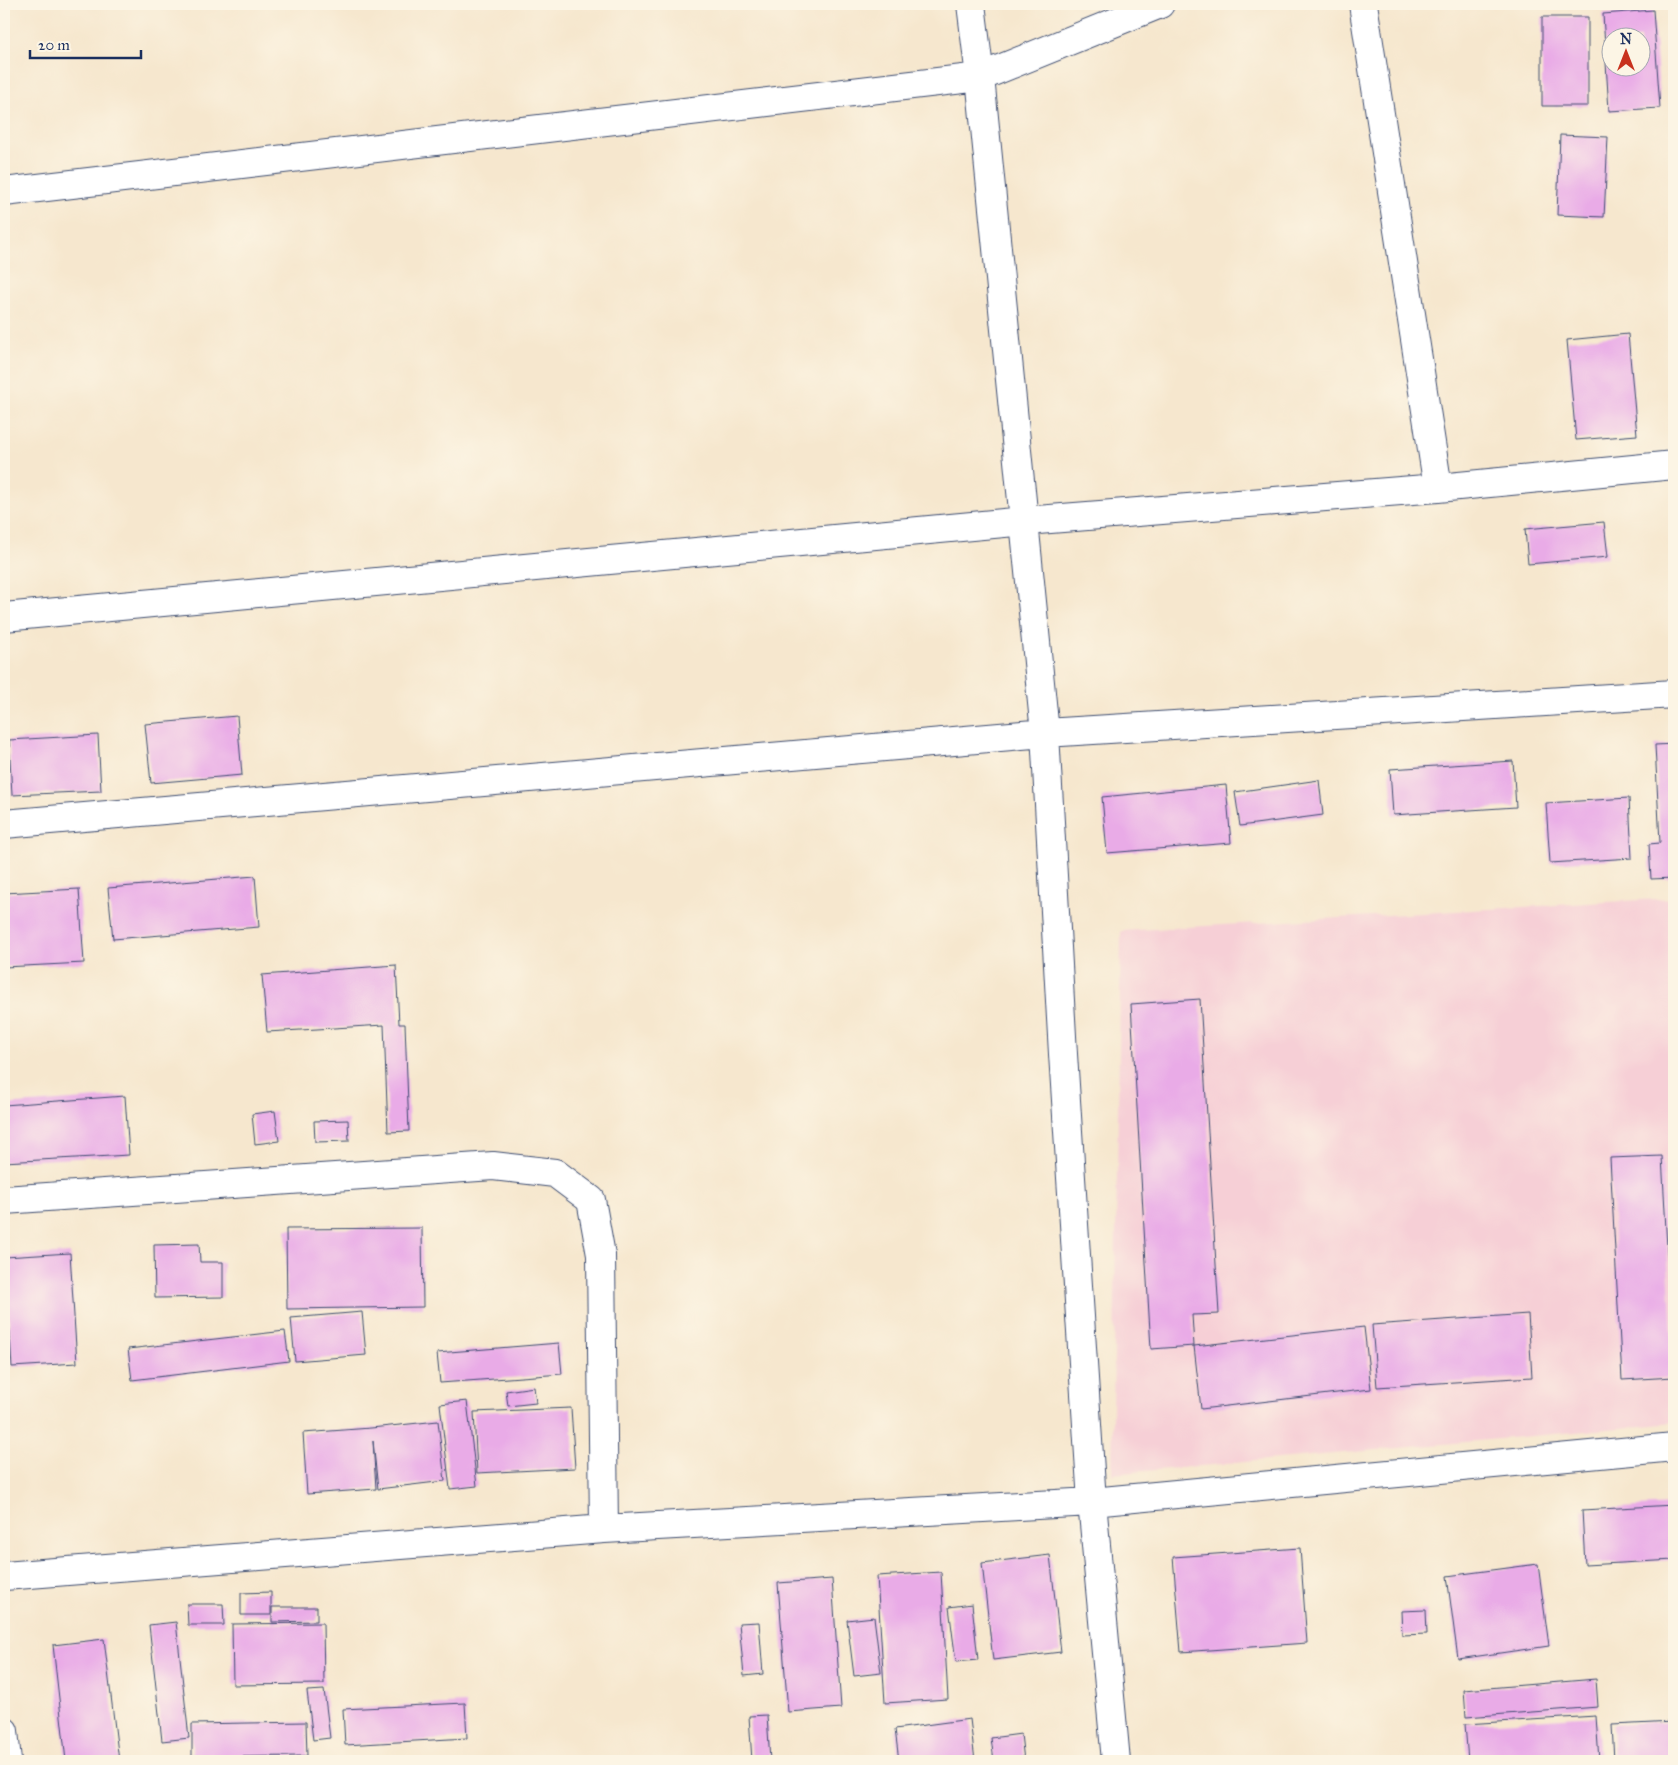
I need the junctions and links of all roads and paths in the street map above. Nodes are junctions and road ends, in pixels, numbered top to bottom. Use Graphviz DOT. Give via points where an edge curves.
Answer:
graph roads {
  1 [pos="972,4"];
  2 [pos="1160,4"];
  3 [pos="1363,4"];
  4 [pos="980,77"];
  5 [pos="4,192"];
  6 [pos="1674,465"];
  7 [pos="1438,488"];
  8 [pos="1025,521"];
  9 [pos="4,616"];
  10 [pos="1674,694"];
  11 [pos="1045,734"];
  12 [pos="4,824"];
  13 [pos="4,1200"];
  14 [pos="1674,1447"];
  15 [pos="1092,1502"];
  16 [pos="604,1529"];
  17 [pos="4,1576"];
  18 [pos="4,1731"];
  19 [pos="7,1761"];
  20 [pos="1116,1761"];
  1 -- 4 [label="street"];
  2 -- 4 [label="street"];
  3 -- 7 [label="street"];
  4 -- 5 [label="street"];
  4 -- 8 [label="street"];
  6 -- 7 [label="street"];
  7 -- 8 [label="street"];
  8 -- 9 [label="street"];
  8 -- 11 [label="street"];
  10 -- 11 [label="street"];
  11 -- 12 [label="street"];
  11 -- 15 [label="street"];
  13 -- 16 [label="street" via="494,1166 555,1172 591,1200 601,1255"];
  14 -- 15 [label="street"];
  15 -- 16 [label="street"];
  15 -- 20 [label="street"];
  16 -- 17 [label="street"];
  18 -- 19 [label="street"];
}
